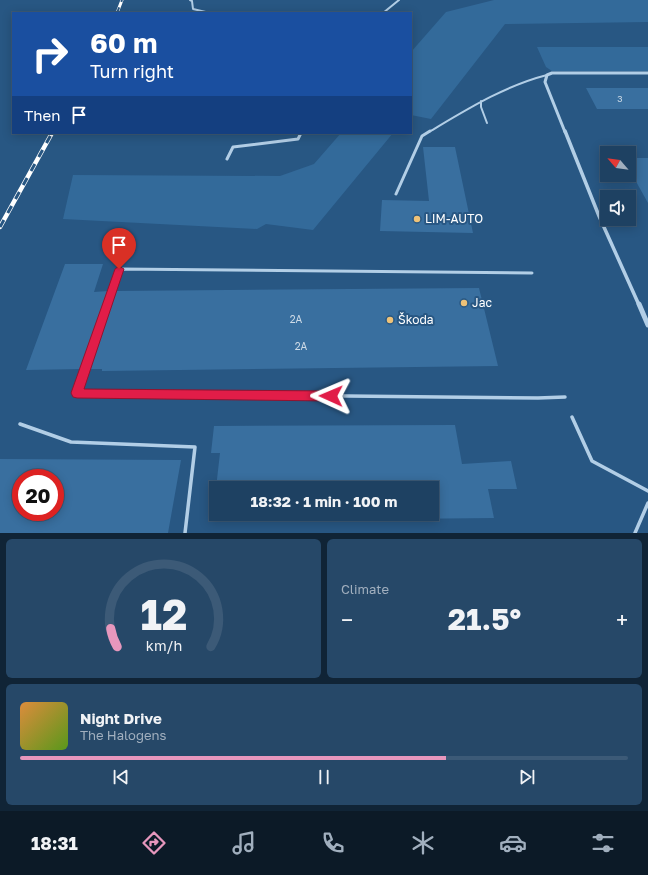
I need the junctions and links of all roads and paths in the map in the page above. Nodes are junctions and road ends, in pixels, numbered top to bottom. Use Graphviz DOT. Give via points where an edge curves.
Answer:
graph roads {
  1 [pos="190,0"];
  2 [pos="399,0"];
  3 [pos="206,12"];
  4 [pos="384,12"];
  5 [pos="648,73"];
  6 [pos="547,75"];
  7 [pos="481,101"];
  8 [pos="487,123"];
  9 [pos="300,134"];
  10 [pos="227,159"];
  11 [pos="396,194"];
  12 [pos="532,272"];
  13 [pos="648,325"];
  14 [pos="565,397"];
  15 [pos="572,417"];
  16 [pos="20,424"];
  17 [pos="648,491"];
  18 [pos="648,503"];
  19 [pos="185,533"];
  20 [pos="636,533"];
  1 -- 3 [label="lane" via="193,9"];
  2 -- 4 [label="lane"];
  5 -- 6 [label="street"];
  6 -- 7 [label="lane"];
  6 -- 13 [label="street" via="545,82 599,216"];
  7 -- 8 [label="lane"];
  7 -- 11 [label="lane" via="422,136"];
  9 -- 10 [label="lane" via="298,139 233,147"];
  12 -- 14 [label="lane" via="119,269 77,393"];
  15 -- 17 [label="lane" via="592,461"];
  16 -- 19 [label="lane" via="70,442 195,447"];
  18 -- 20 [label="lane"];
}
